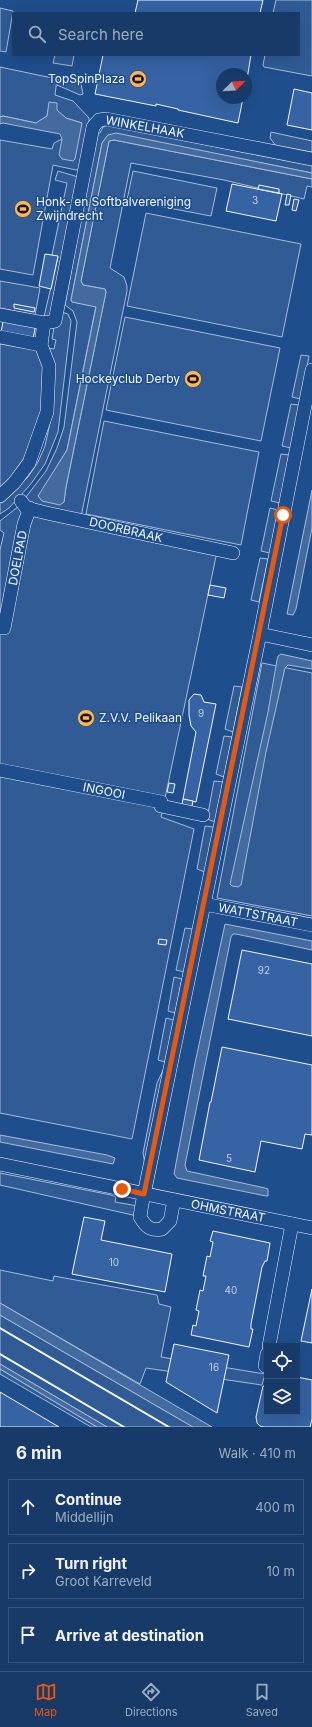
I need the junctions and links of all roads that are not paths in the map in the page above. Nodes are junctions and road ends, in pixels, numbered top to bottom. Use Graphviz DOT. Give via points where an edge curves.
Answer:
graph roads {
  1 [pos="312,159"];
  2 [pos="0,315"];
  3 [pos="44,323"];
  4 [pos="0,337"];
  5 [pos="41,345"];
  6 [pos="312,370"];
  7 [pos="0,496"];
  8 [pos="25,504"];
  9 [pos="233,554"];
  10 [pos="0,628"];
  11 [pos="260,634"];
  12 [pos="312,645"];
  13 [pos="0,770"];
  14 [pos="203,815"];
  15 [pos="204,904"];
  16 [pos="312,925"];
  17 [pos="0,1164"];
  18 [pos="144,1194"];
  19 [pos="174,1200"];
  20 [pos="292,1224"];
  21 [pos="312,1228"];
  22 [pos="270,1343"];
  1 -- 3 [label="street, WINKELHAAK" via="106,119 98,120 93,127 54,321"];
  2 -- 3 [label="street"];
  3 -- 5 [label="street"];
  4 -- 5 [label="street"];
  5 -- 7 [label="street" via="49,366 47,412 29,463"];
  6 -- 11 [label="street"];
  8 -- 9 [label="street, DOORBRAAK"];
  8 -- 10 [label="street, DOELPAD" via="24,524 4,628"];
  11 -- 12 [label="street"];
  11 -- 15 [label="street"];
  13 -- 14 [label="street, INGOOI" via="161,802 161,806"];
  15 -- 16 [label="street, WATTSTRAAT"];
  15 -- 18 [label="street"];
  17 -- 18 [label="street, OHMSTRAAT"];
  18 -- 19 [label="street, OHMSTRAAT"];
  18 -- 19 [label="street" via="140,1217 152,1230 162,1229 170,1221"];
  19 -- 20 [label="street, OHMSTRAAT"];
  20 -- 21 [label="street, OHMSTRAAT"];
  20 -- 22 [label="street"];
}
